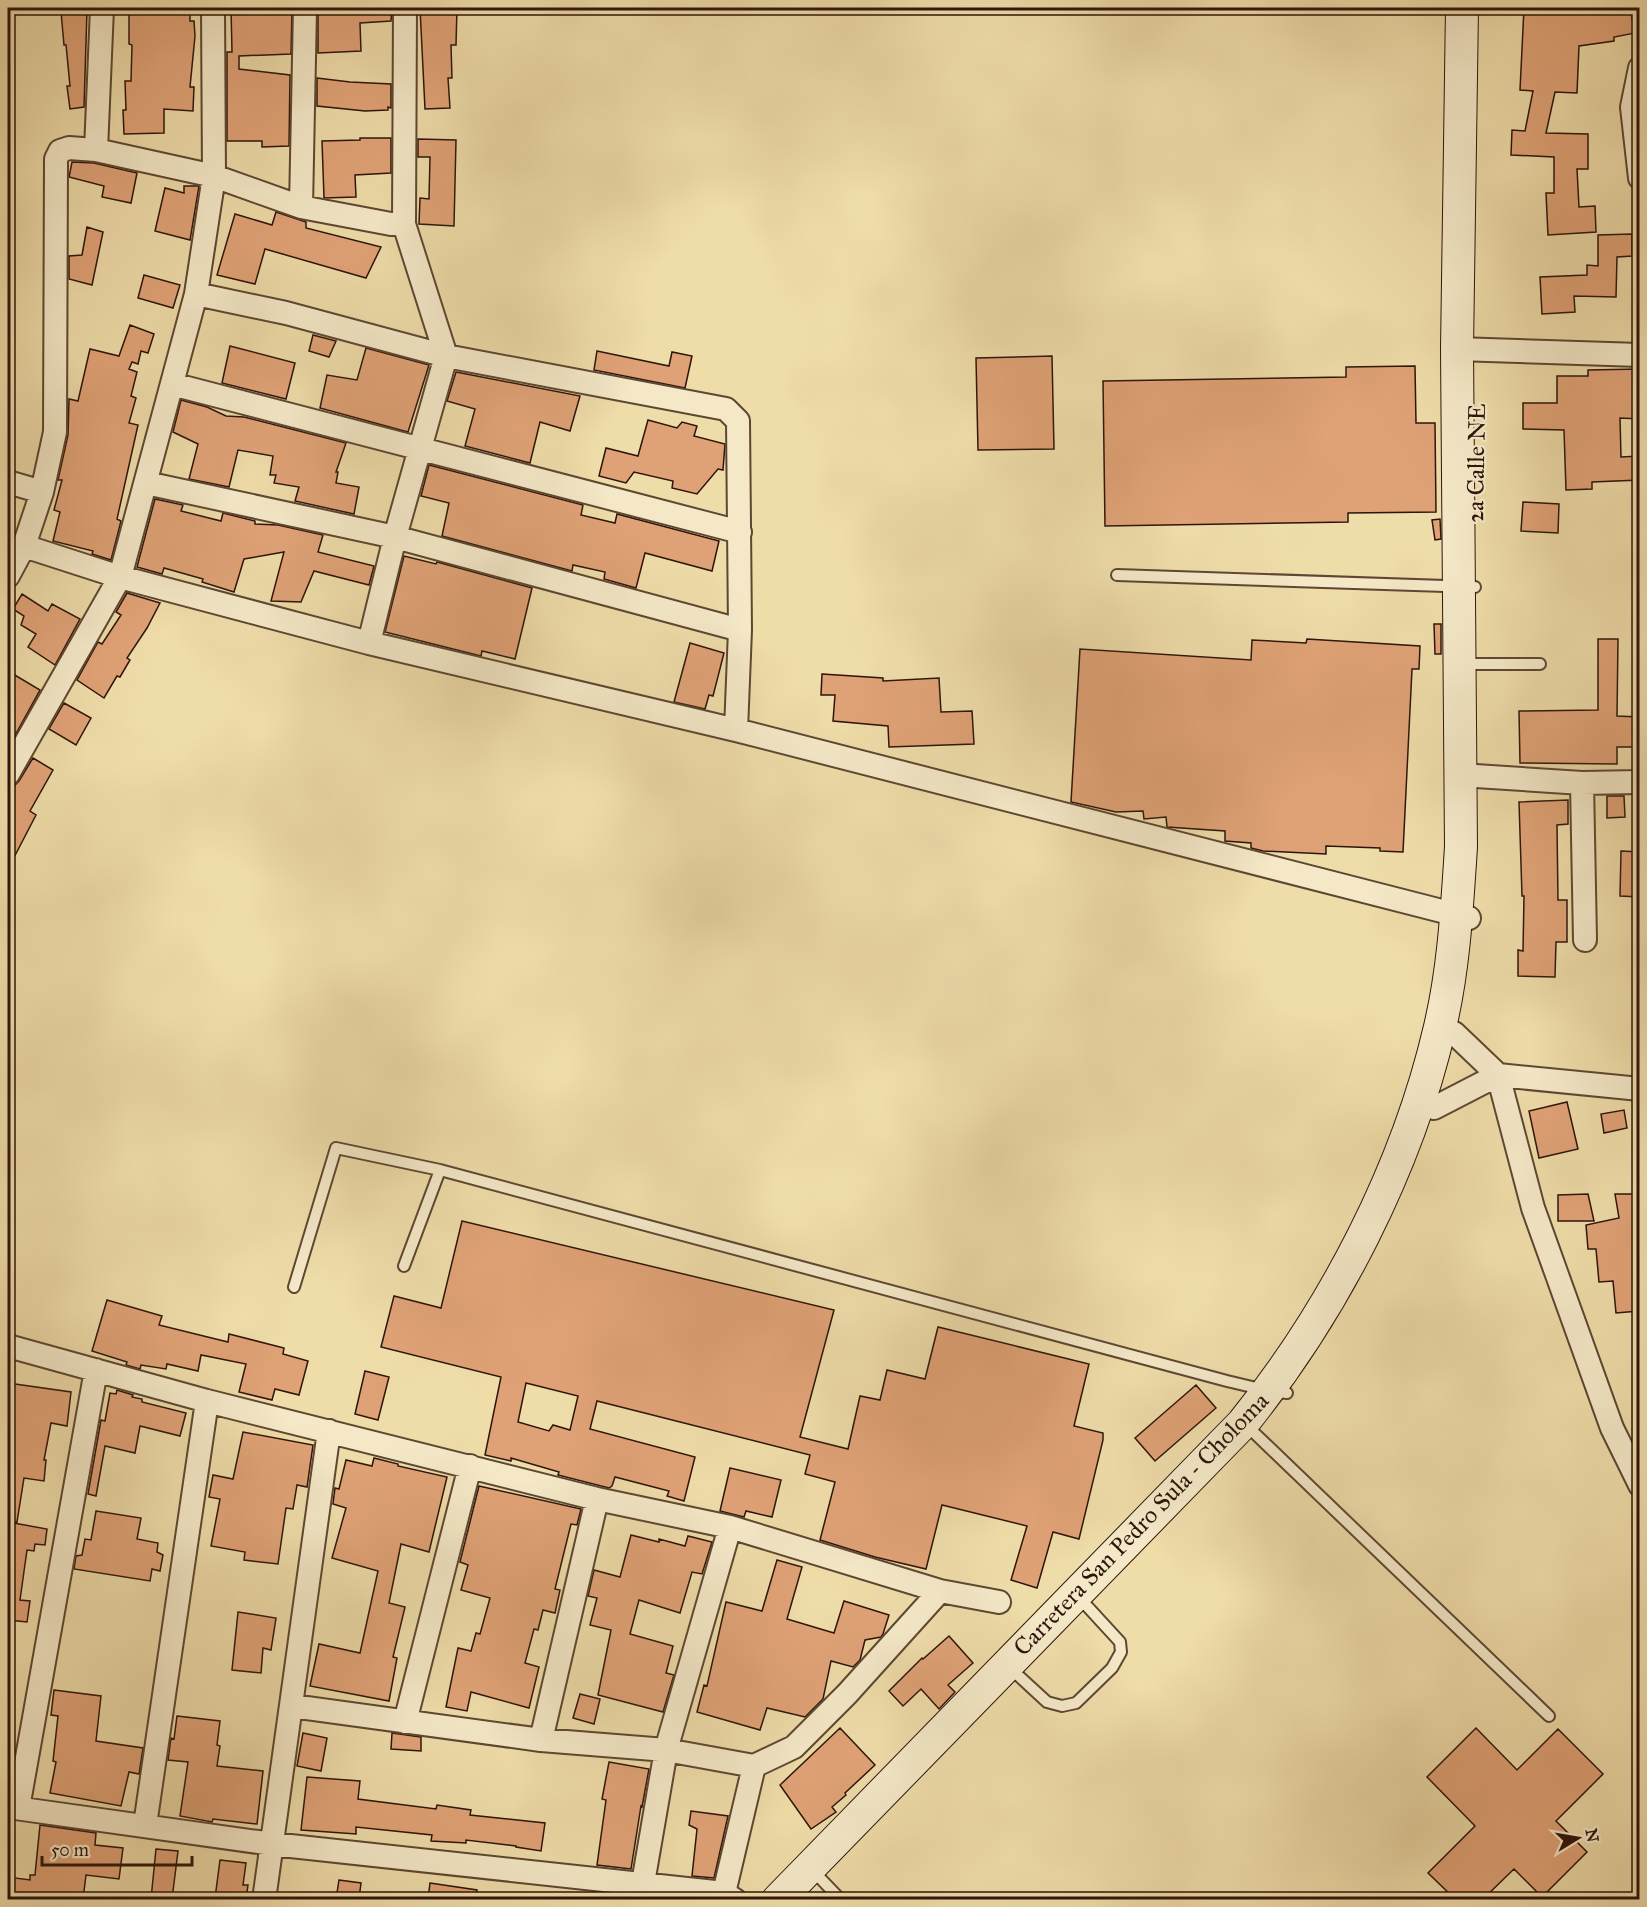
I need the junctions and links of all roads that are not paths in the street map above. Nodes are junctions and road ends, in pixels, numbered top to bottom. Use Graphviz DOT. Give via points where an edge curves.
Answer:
graph roads {
  1 [pos="102,8"];
  2 [pos="213,8"];
  3 [pos="305,8"];
  4 [pos="405,8"];
  5 [pos="1462,8"];
  6 [pos="1481,8"];
  7 [pos="1640,68"];
  8 [pos="96,150"];
  9 [pos="214,176"];
  10 [pos="1640,178"];
  11 [pos="301,207"];
  12 [pos="404,224"];
  13 [pos="196,294"];
  14 [pos="1467,350"];
  15 [pos="1640,355"];
  16 [pos="446,356"];
  17 [pos="172,384"];
  18 [pos="421,449"];
  19 [pos="8,482"];
  20 [pos="146,483"];
  21 [pos="42,492"];
  22 [pos="740,532"];
  23 [pos="395,537"];
  24 [pos="24,546"];
  25 [pos="1117,575"];
  26 [pos="8,576"];
  27 [pos="120,577"];
  28 [pos="1467,587"];
  29 [pos="741,630"];
  30 [pos="369,643"];
  31 [pos="1474,664"];
  32 [pos="1540,664"];
  33 [pos="736,730"];
  34 [pos="8,774"];
  35 [pos="1467,775"];
  36 [pos="1640,782"];
  37 [pos="1582,783"];
  38 [pos="1464,917"];
  39 [pos="1585,940"];
  40 [pos="1454,1033"];
  41 [pos="1498,1075"];
  42 [pos="1640,1089"];
  43 [pos="1434,1108"];
  44 [pos="440,1170"];
  45 [pos="404,1266"];
  46 [pos="294,1287"];
  47 [pos="8,1346"];
  48 [pos="96,1370"];
  49 [pos="1278,1392"];
  50 [pos="207,1401"];
  51 [pos="1249,1428"];
  52 [pos="329,1431"];
  53 [pos="470,1466"];
  54 [pos="1640,1485"];
  55 [pos="597,1499"];
  56 [pos="730,1527"];
  57 [pos="940,1590"];
  58 [pos="999,1602"];
  59 [pos="1086,1605"];
  60 [pos="1012,1670"];
  61 [pos="292,1706"];
  62 [pos="1549,1716"];
  63 [pos="405,1722"];
  64 [pos="541,1740"];
  65 [pos="666,1750"];
  66 [pos="754,1766"];
  67 [pos="13,1808"];
  68 [pos="145,1825"];
  69 [pos="272,1844"];
  70 [pos="819,1877"];
  71 [pos="643,1883"];
  72 [pos="730,1896"];
  73 [pos="264,1899"];
  74 [pos="778,1899"];
  75 [pos="797,1899"];
  76 [pos="841,1899"];
  1 -- 8 [label="street"];
  2 -- 9 [label="street"];
  3 -- 11 [label="street"];
  4 -- 12 [label="street"];
  5 -- 14 [label="main road, 2a Calle NE"];
  6 -- 14 [label="main road, 2a Calle NE"];
  7 -- 10 [label="street" via="1632,107"];
  8 -- 9 [label="street"];
  8 -- 21 [label="street" via="69,148 60,151 56,159 55,432"];
  9 -- 11 [label="street"];
  9 -- 13 [label="street"];
  11 -- 12 [label="street"];
  12 -- 16 [label="street"];
  13 -- 16 [label="street" via="286,313"];
  13 -- 17 [label="street"];
  14 -- 15 [label="street"];
  14 -- 28 [label="main road, 2a Calle NE"];
  16 -- 18 [label="street"];
  16 -- 22 [label="street" via="726,409 738,421"];
  17 -- 18 [label="street"];
  17 -- 20 [label="street"];
  18 -- 22 [label="street"];
  18 -- 23 [label="street"];
  19 -- 21 [label="street"];
  20 -- 23 [label="street"];
  20 -- 27 [label="street"];
  21 -- 24 [label="street"];
  22 -- 29 [label="street"];
  23 -- 29 [label="street"];
  23 -- 30 [label="street"];
  24 -- 26 [label="street"];
  24 -- 27 [label="street"];
  25 -- 28 [label="lane"];
  27 -- 30 [label="street"];
  27 -- 34 [label="street"];
  28 -- 31 [label="main road, 2a Calle NE"];
  28 -- 35 [label="main road, 2a Calle NE"];
  29 -- 33 [label="street"];
  30 -- 33 [label="street"];
  31 -- 32 [label="lane"];
  31 -- 35 [label="main road, 2a Calle NE"];
  33 -- 38 [label="street"];
  35 -- 37 [label="street"];
  35 -- 38 [label="main road, 2a Calle NE" via="1474,848"];
  36 -- 37 [label="street"];
  37 -- 39 [label="street"];
  38 -- 40 [label="main road, Carretera San Pedro Sula - Choloma" via="1463,986"];
  38 -- 49 [label="main road, Carretera San Pedro Sula - Choloma" via="1420,1102 1373,1215"];
  40 -- 41 [label="street"];
  40 -- 43 [label="main road, Carretera San Pedro Sula - Choloma"];
  41 -- 42 [label="street"];
  41 -- 43 [label="street"];
  41 -- 54 [label="street" via="1533,1208 1612,1428"];
  43 -- 49 [label="main road, Carretera San Pedro Sula - Choloma" via="1392,1212 1338,1314"];
  44 -- 45 [label="lane"];
  44 -- 46 [label="lane" via="336,1148"];
  44 -- 49 [label="lane"];
  47 -- 48 [label="street"];
  48 -- 50 [label="street"];
  48 -- 67 [label="street"];
  49 -- 51 [label="main road, Carretera San Pedro Sula - Choloma"];
  50 -- 52 [label="street"];
  50 -- 68 [label="street"];
  51 -- 59 [label="main road, Carretera San Pedro Sula - Choloma"];
  51 -- 60 [label="main road, Carretera San Pedro Sula - Choloma"];
  51 -- 62 [label="lane"];
  52 -- 53 [label="street"];
  52 -- 61 [label="street"];
  53 -- 55 [label="street"];
  53 -- 63 [label="street"];
  55 -- 56 [label="street"];
  55 -- 64 [label="street"];
  56 -- 57 [label="street"];
  56 -- 65 [label="street"];
  57 -- 58 [label="street"];
  57 -- 66 [label="street" via="794,1747"];
  59 -- 60 [label="main road, Carretera San Pedro Sula - Choloma"];
  59 -- 60 [label="lane" via="1119,1642 1121,1652 1112,1668 1076,1703 1062,1706 1047,1702"];
  60 -- 70 [label="main road, Carretera San Pedro Sula - Choloma"];
  60 -- 74 [label="main road, Carretera San Pedro Sula - Choloma"];
  61 -- 63 [label="street"];
  61 -- 69 [label="street"];
  63 -- 64 [label="street"];
  64 -- 65 [label="street"];
  65 -- 66 [label="street"];
  65 -- 71 [label="street"];
  66 -- 72 [label="street"];
  67 -- 68 [label="street"];
  68 -- 69 [label="street"];
  69 -- 71 [label="street"];
  69 -- 73 [label="street"];
  70 -- 75 [label="main road, Carretera San Pedro Sula - Choloma"];
  70 -- 76 [label="lane"];
  71 -- 72 [label="street"];
}
